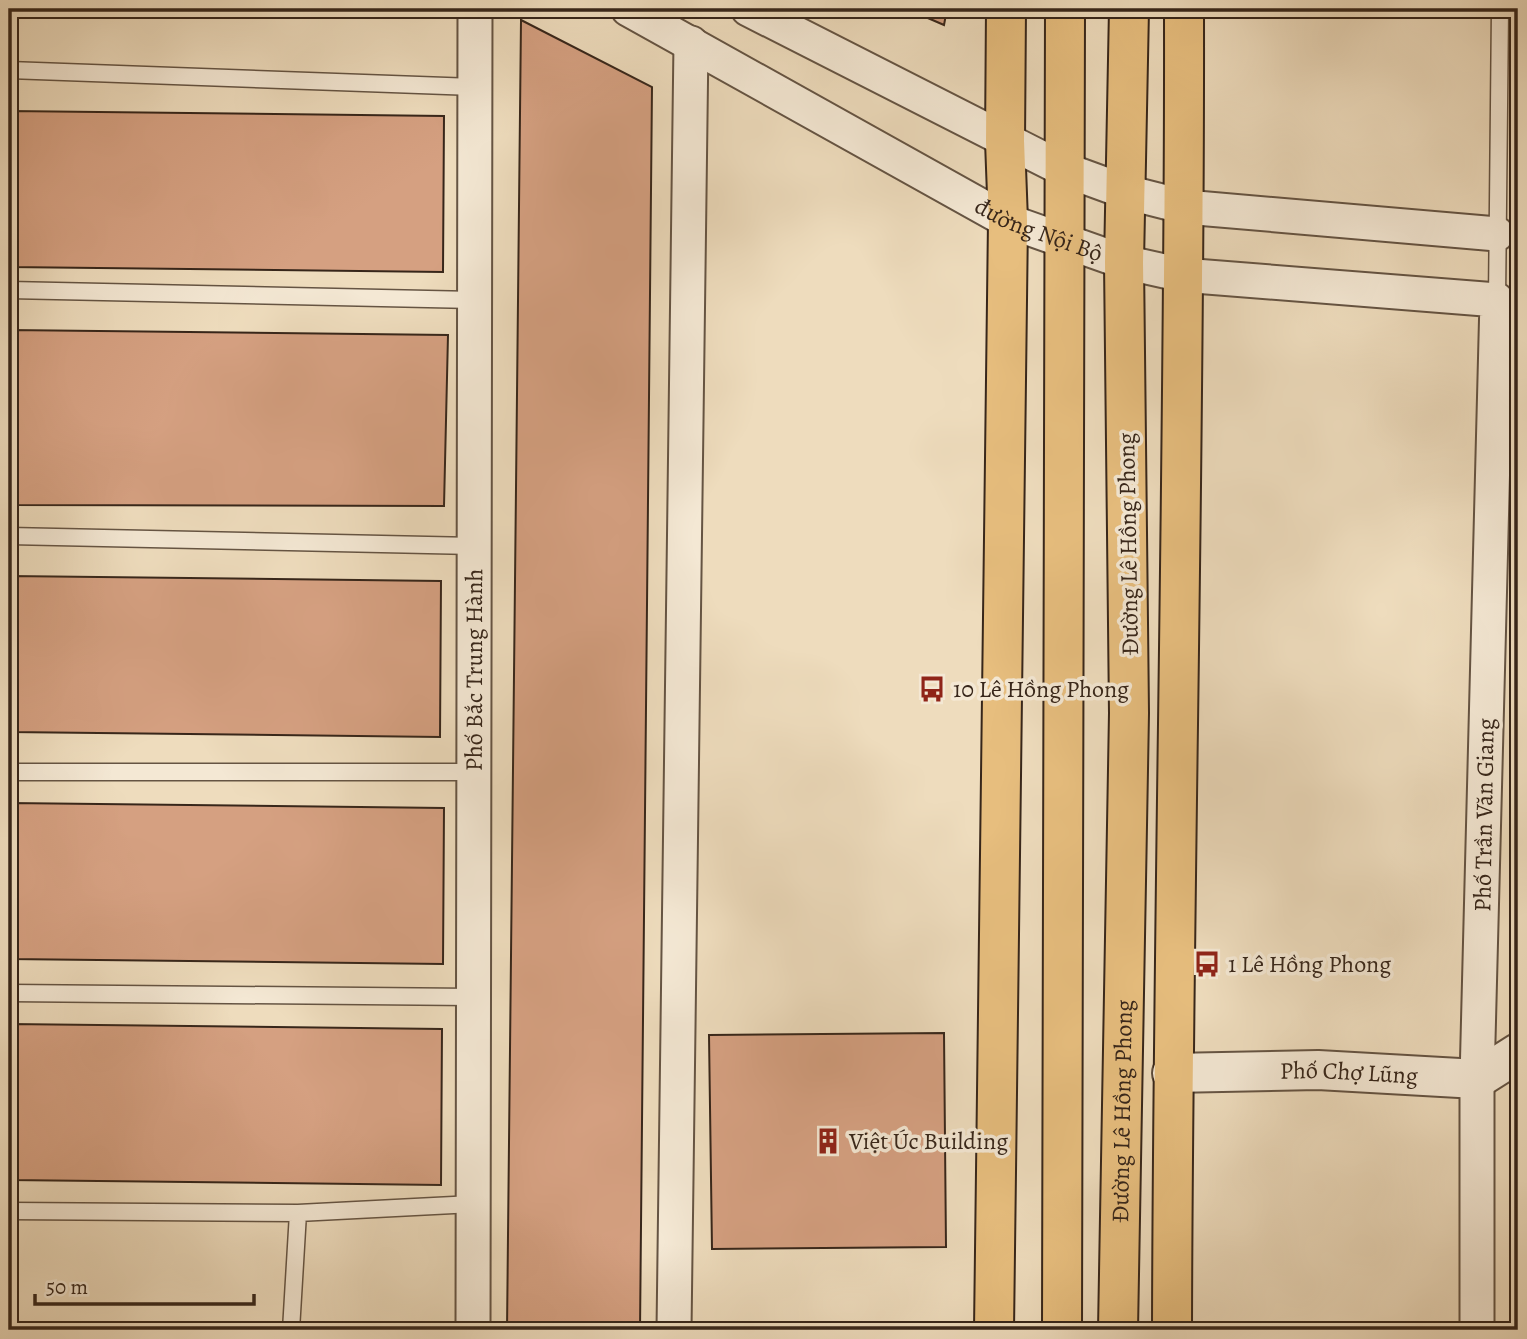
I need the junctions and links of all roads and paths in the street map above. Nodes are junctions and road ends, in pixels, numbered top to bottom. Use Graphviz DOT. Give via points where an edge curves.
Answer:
graph roads {
  1 [pos="475,9"];
  2 [pos="628,9"];
  3 [pos="748,9"];
  4 [pos="1006,9"];
  5 [pos="1065,9"];
  6 [pos="1129,9"];
  7 [pos="1184,9"];
  8 [pos="1500,9"];
  9 [pos="691,43"];
  10 [pos="9,70"];
  11 [pos="474,87"];
  12 [pos="1005,141"];
  13 [pos="1063,169"];
  14 [pos="1126,192"];
  15 [pos="1185,207"];
  16 [pos="1008,221"];
  17 [pos="1497,234"];
  18 [pos="1065,242"];
  19 [pos="1124,262"];
  20 [pos="1182,275"];
  21 [pos="9,290"];
  22 [pos="474,300"];
  23 [pos="1497,300"];
  24 [pos="9,536"];
  25 [pos="474,547"];
  26 [pos="9,772"];
  27 [pos="473,772"];
  28 [pos="9,993"];
  29 [pos="474,998"];
  30 [pos="1518,1053"];
  31 [pos="1172,1073"];
  32 [pos="1478,1079"];
  33 [pos="473,1204"];
  34 [pos="9,1211"];
  35 [pos="298,1213"];
  36 [pos="291,1330"];
  37 [pos="473,1330"];
  38 [pos="674,1330"];
  39 [pos="994,1330"];
  40 [pos="1062,1330"];
  41 [pos="1118,1330"];
  42 [pos="1172,1330"];
  43 [pos="1477,1330"];
  1 -- 11 [label="street, Phố Bắc Trung Hành"];
  2 -- 9 [label="street, đường Nội Bộ"];
  3 -- 12 [label="street"];
  4 -- 12 [label="main road"];
  5 -- 13 [label="main road"];
  6 -- 14 [label="main road, Đường Lê Hồng Phong"];
  7 -- 15 [label="main road, Đường Lê Hồng Phong"];
  8 -- 17 [label="lane"];
  9 -- 16 [label="street, đường Nội Bộ"];
  9 -- 38 [label="street"];
  10 -- 11 [label="lane"];
  11 -- 22 [label="street, Phố Bắc Trung Hành"];
  12 -- 13 [label="street"];
  12 -- 16 [label="main road"];
  13 -- 14 [label="street"];
  13 -- 18 [label="main road"];
  14 -- 15 [label="street"];
  14 -- 19 [label="main road, Đường Lê Hồng Phong"];
  15 -- 17 [label="street"];
  15 -- 20 [label="main road, Đường Lê Hồng Phong"];
  16 -- 18 [label="street, đường Nội Bộ"];
  16 -- 39 [label="main road"];
  17 -- 23 [label="lane"];
  18 -- 19 [label="street, đường Nội Bộ"];
  18 -- 40 [label="main road"];
  19 -- 20 [label="street, đường Nội Bộ"];
  19 -- 41 [label="main road, Đường Lê Hồng Phong" via="1129,713"];
  20 -- 23 [label="street, đường Nội Bộ"];
  20 -- 31 [label="main road, Đường Lê Hồng Phong"];
  21 -- 22 [label="lane"];
  22 -- 25 [label="street, Phố Bắc Trung Hành"];
  23 -- 32 [label="street, Phố Trần Văn Giang"];
  24 -- 25 [label="lane"];
  25 -- 27 [label="street, Phố Bắc Trung Hành"];
  26 -- 27 [label="lane"];
  27 -- 29 [label="street, Phố Bắc Trung Hành"];
  28 -- 29 [label="lane"];
  29 -- 33 [label="street, Phố Bắc Trung Hành"];
  30 -- 32 [label="street"];
  31 -- 32 [label="street, Phố Chợ Lũng" via="1318,1070"];
  31 -- 42 [label="main road, Đường Lê Hồng Phong"];
  32 -- 43 [label="street, Phố Trần Văn Giang"];
  33 -- 35 [label="lane"];
  33 -- 37 [label="street, Phố Bắc Trung Hành"];
  34 -- 35 [label="lane"];
  35 -- 36 [label="lane"];
}
